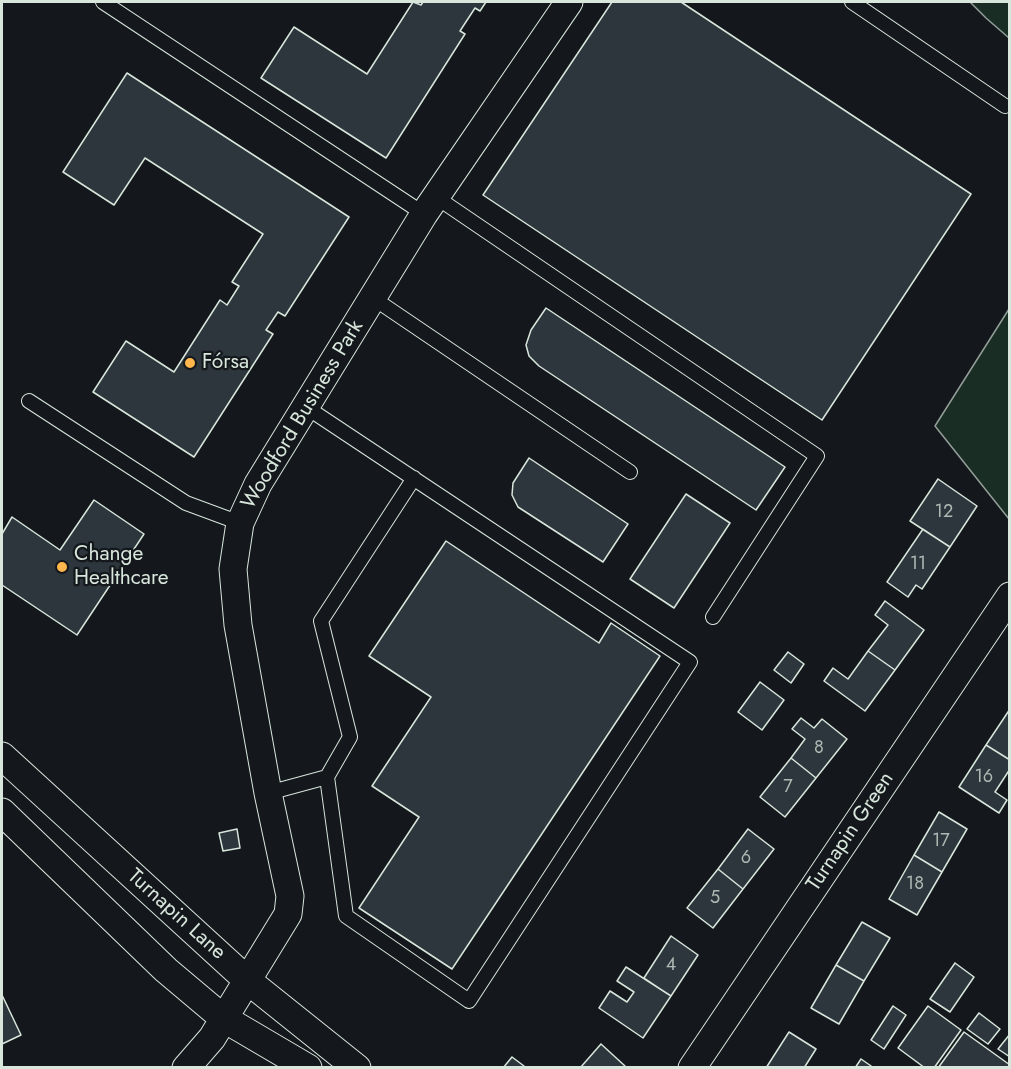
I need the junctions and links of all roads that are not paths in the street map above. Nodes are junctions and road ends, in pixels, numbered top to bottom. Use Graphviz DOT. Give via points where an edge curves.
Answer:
graph roads {
  1 [pos="104,2"];
  2 [pos="569,2"];
  3 [pos="852,2"];
  4 [pos="1005,106"];
  5 [pos="430,206"];
  6 [pos="373,298"];
  7 [pos="28,401"];
  8 [pos="306,406"];
  9 [pos="630,472"];
  10 [pos="414,478"];
  11 [pos="240,523"];
  12 [pos="1010,596"];
  13 [pos="713,617"];
  14 [pos="2,756"];
  15 [pos="327,777"];
  16 [pos="268,793"];
  17 [pos="2,812"];
  18 [pos="247,980"];
  19 [pos="223,1018"];
  20 [pos="186,1068"];
  21 [pos="308,1068"];
  22 [pos="357,1068"];
  23 [pos="692,1068"];
  1 -- 5 [label="lane"];
  2 -- 5 [label="street, Woodford Business Park"];
  3 -- 4 [label="lane"];
  5 -- 6 [label="street, Woodford Business Park"];
  5 -- 13 [label="lane" via="817,456"];
  6 -- 8 [label="street, Woodford Business Park"];
  6 -- 9 [label="lane"];
  7 -- 11 [label="lane" via="186,503"];
  8 -- 10 [label="lane"];
  8 -- 11 [label="street, Woodford Business Park" via="258,484"];
  10 -- 15 [label="lane" via="321,621 350,737"];
  10 -- 15 [label="lane" via="690,662 469,1001 346,916"];
  11 -- 16 [label="street, Woodford Business Park" via="233,569 238,625"];
  12 -- 23 [label="street, Turnapin Green"];
  14 -- 18 [label="street, Turnapin Lane"];
  15 -- 16 [label="lane"];
  16 -- 18 [label="street, Woodford Business Park" via="290,896 288,914"];
  17 -- 19 [label="street" via="166,970"];
  18 -- 19 [label="street, Woodford Business Park"];
  18 -- 22 [label="street, Turnapin Lane"];
  19 -- 20 [label="street, Woodford Business Park" via="212,1038"];
  19 -- 21 [label="street"];
}
